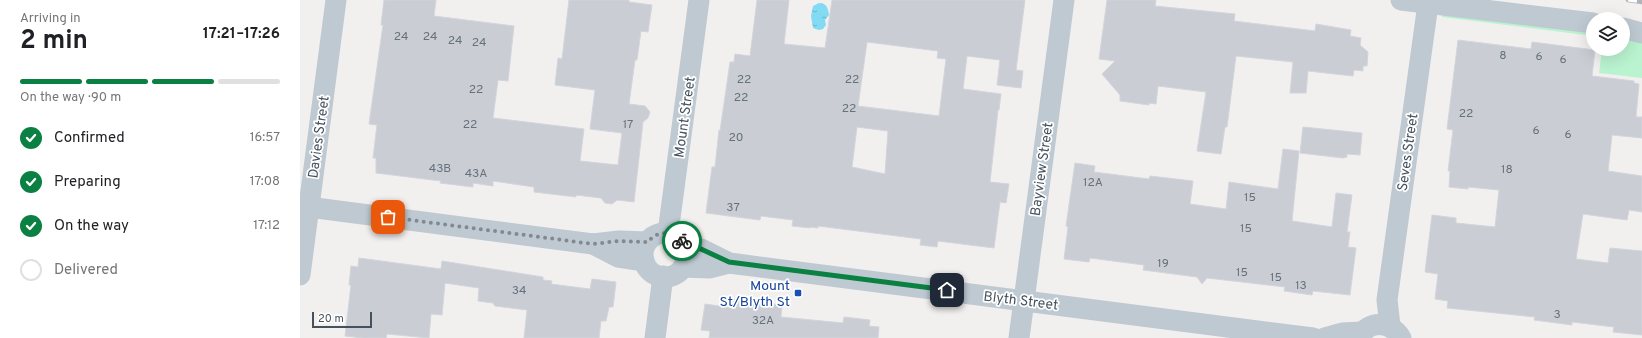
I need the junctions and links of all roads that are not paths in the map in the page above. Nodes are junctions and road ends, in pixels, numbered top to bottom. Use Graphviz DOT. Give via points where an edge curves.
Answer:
graph roads {
  1 [pos="336,0"];
  2 [pos="699,0"];
  3 [pos="1064,0"];
  4 [pos="1401,0"];
  5 [pos="1428,4"];
  6 [pos="1586,22"];
  7 [pos="1630,29"];
  8 [pos="1642,32"];
  9 [pos="304,206"];
  10 [pos="668,233"];
  11 [pos="685,246"];
  12 [pos="646,251"];
  13 [pos="729,262"];
  14 [pos="683,268"];
  15 [pos="300,274"];
  16 [pos="663,276"];
  17 [pos="1024,300"];
  18 [pos="1385,333"];
  19 [pos="655,338"];
  20 [pos="1019,338"];
  21 [pos="1313,338"];
  22 [pos="1324,338"];
  1 -- 9 [label="street, Davies Street"];
  2 -- 10 [label="street, Mount Street"];
  3 -- 17 [label="street, Bayview Street"];
  4 -- 5 [label="street"];
  5 -- 6 [label="street"];
  5 -- 18 [label="street, Seves Street" via="1387,300 1378,317"];
  7 -- 8 [label="street"];
  9 -- 12 [label="street" via="593,244 619,241"];
  9 -- 15 [label="street, Davies Street"];
  10 -- 11 [label="street" via="675,235"];
  10 -- 12 [label="street" via="654,236"];
  11 -- 13 [label="street, Blyth Street" via="701,249"];
  11 -- 14 [label="street" via="686,261"];
  12 -- 16 [label="street" via="650,271"];
  13 -- 14 [label="street, Blyth Street" via="709,268"];
  13 -- 17 [label="street, Blyth Street"];
  14 -- 16 [label="street" via="671,276"];
  16 -- 19 [label="street"];
  17 -- 20 [label="street, Bayview Street"];
  17 -- 21 [label="street, Blyth Street"];
  18 -- 22 [label="street" via="1342,333"];
}
